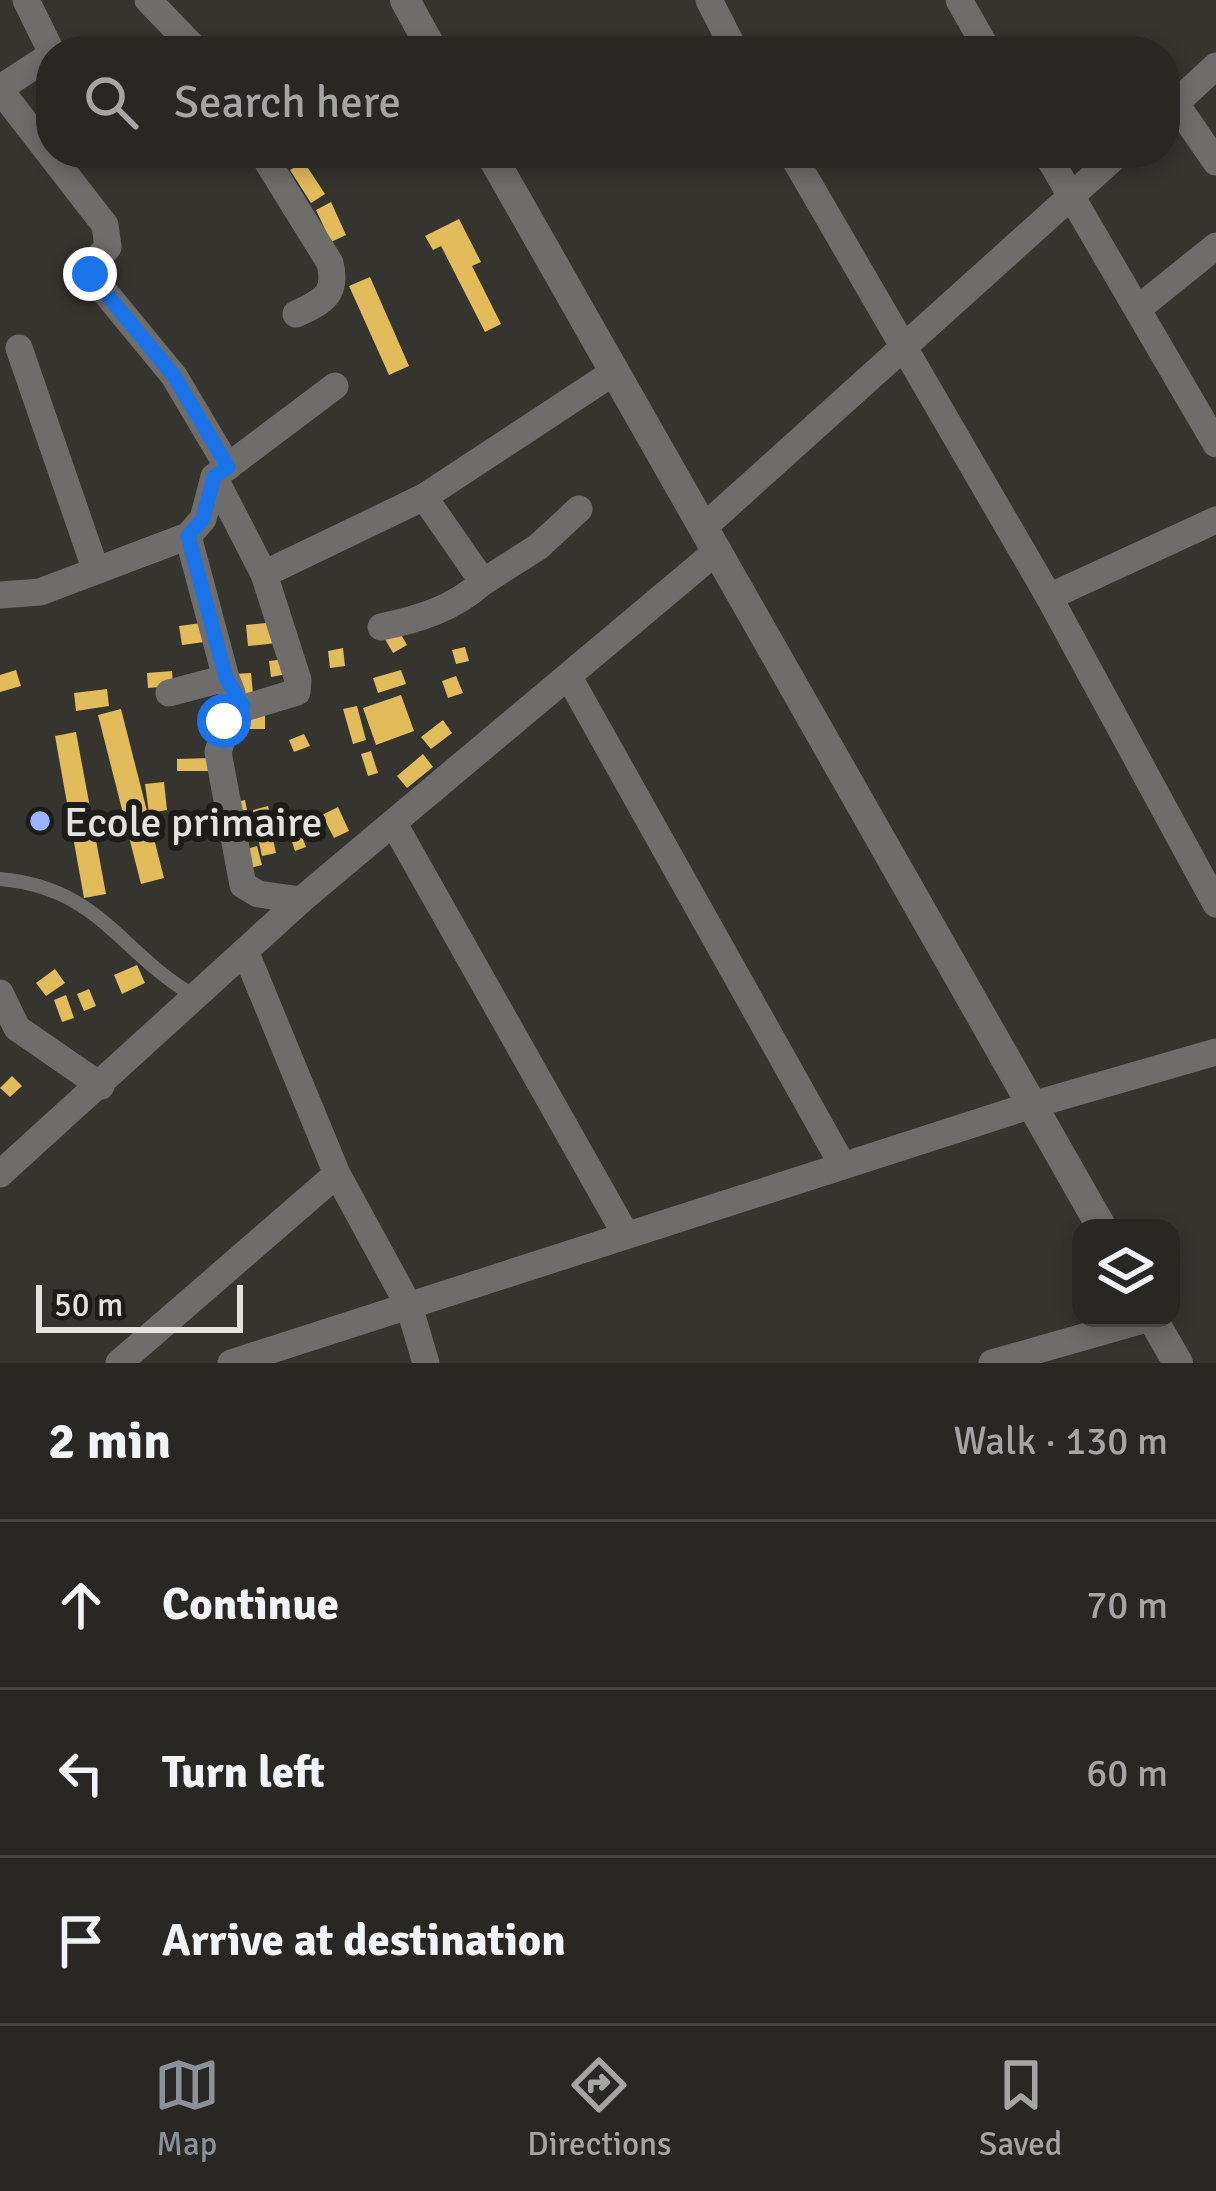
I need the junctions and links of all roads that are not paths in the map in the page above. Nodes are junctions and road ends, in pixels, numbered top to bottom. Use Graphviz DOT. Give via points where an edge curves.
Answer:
graph roads {
  1 [pos="26,0"];
  2 [pos="148,0"];
  3 [pos="405,0"];
  4 [pos="709,0"];
  5 [pos="959,0"];
  6 [pos="43,36"];
  7 [pos="183,36"];
  8 [pos="425,36"];
  9 [pos="728,36"];
  10 [pos="979,36"];
  11 [pos="36,64"];
  12 [pos="1216,66"];
  13 [pos="1180,100"];
  14 [pos="4,103"];
  15 [pos="1180,120"];
  16 [pos="36,141"];
  17 [pos="1216,162"];
  18 [pos="58,168"];
  19 [pos="271,168"];
  20 [pos="498,168"];
  21 [pos="800,168"];
  22 [pos="1055,168"];
  23 [pos="1102,168"];
  24 [pos="1070,195"];
  25 [pos="1216,246"];
  26 [pos="1140,307"];
  27 [pos="296,314"];
  28 [pos="904,342"];
  29 [pos="19,348"];
  30 [pos="614,372"];
  31 [pos="335,386"];
  32 [pos="1216,444"];
  33 [pos="221,472"];
  34 [pos="424,497"];
  35 [pos="579,509"];
  36 [pos="1216,520"];
  37 [pos="188,536"];
  38 [pos="712,538"];
  39 [pos="95,568"];
  40 [pos="264,574"];
  41 [pos="483,582"];
  42 [pos="0,595"];
  43 [pos="1049,597"];
  44 [pos="381,627"];
  45 [pos="226,678"];
  46 [pos="570,680"];
  47 [pos="169,693"];
  48 [pos="243,706"];
  49 [pos="394,824"];
  50 [pos="0,878"];
  51 [pos="301,900"];
  52 [pos="1216,904"];
  53 [pos="245,951"];
  54 [pos="0,994"];
  55 [pos="194,996"];
  56 [pos="1216,1052"];
  57 [pos="101,1086"];
  58 [pos="1032,1105"];
  59 [pos="843,1166"];
  60 [pos="0,1174"];
  61 [pos="337,1174"];
  62 [pos="1097,1219"];
  63 [pos="626,1235"];
  64 [pos="409,1306"];
  65 [pos="1119,1327"];
  66 [pos="1156,1327"];
  67 [pos="119,1363"];
  68 [pos="231,1363"];
  69 [pos="426,1363"];
  70 [pos="992,1363"];
  71 [pos="1178,1363"];
  1 -- 6 [label="street"];
  2 -- 7 [label="street"];
  3 -- 8 [label="street"];
  4 -- 9 [label="street"];
  5 -- 10 [label="street"];
  11 -- 14 [label="street" via="3,88"];
  12 -- 13 [label="street"];
  14 -- 16 [label="street"];
  15 -- 17 [label="street"];
  18 -- 33 [label="street" via="105,224 108,248 90,274 174,376"];
  19 -- 27 [label="street" via="335,282 326,300"];
  20 -- 30 [label="street"];
  21 -- 28 [label="street"];
  22 -- 24 [label="street"];
  23 -- 24 [label="street"];
  24 -- 26 [label="street"];
  24 -- 28 [label="street"];
  25 -- 26 [label="street"];
  26 -- 32 [label="street"];
  28 -- 38 [label="street"];
  28 -- 43 [label="street"];
  29 -- 39 [label="street"];
  30 -- 34 [label="street"];
  30 -- 38 [label="street"];
  31 -- 33 [label="street"];
  33 -- 37 [label="street"];
  33 -- 40 [label="street"];
  34 -- 40 [label="street"];
  34 -- 41 [label="street"];
  35 -- 41 [label="street"];
  36 -- 43 [label="street"];
  37 -- 39 [label="street"];
  37 -- 45 [label="street"];
  38 -- 46 [label="street"];
  38 -- 58 [label="street"];
  39 -- 42 [label="street" via="40,592"];
  40 -- 48 [label="street" via="297,692"];
  41 -- 44 [label="street" via="428,616"];
  43 -- 52 [label="street"];
  45 -- 47 [label="street"];
  45 -- 48 [label="street"];
  46 -- 49 [label="street"];
  46 -- 59 [label="street"];
  48 -- 51 [label="street" via="224,721 218,752 243,885"];
  49 -- 51 [label="street"];
  49 -- 63 [label="street"];
  50 -- 55 [label="lane" via="38,882 96,911 160,976"];
  51 -- 53 [label="street"];
  53 -- 55 [label="street"];
  53 -- 61 [label="street"];
  54 -- 57 [label="street" via="17,1028"];
  55 -- 57 [label="street"];
  56 -- 58 [label="street"];
  57 -- 60 [label="street"];
  58 -- 59 [label="street"];
  58 -- 62 [label="street"];
  59 -- 63 [label="street"];
  61 -- 64 [label="street"];
  61 -- 67 [label="street"];
  63 -- 64 [label="street"];
  64 -- 68 [label="street"];
  64 -- 69 [label="street"];
  65 -- 70 [label="street"];
  66 -- 71 [label="street"];
}
